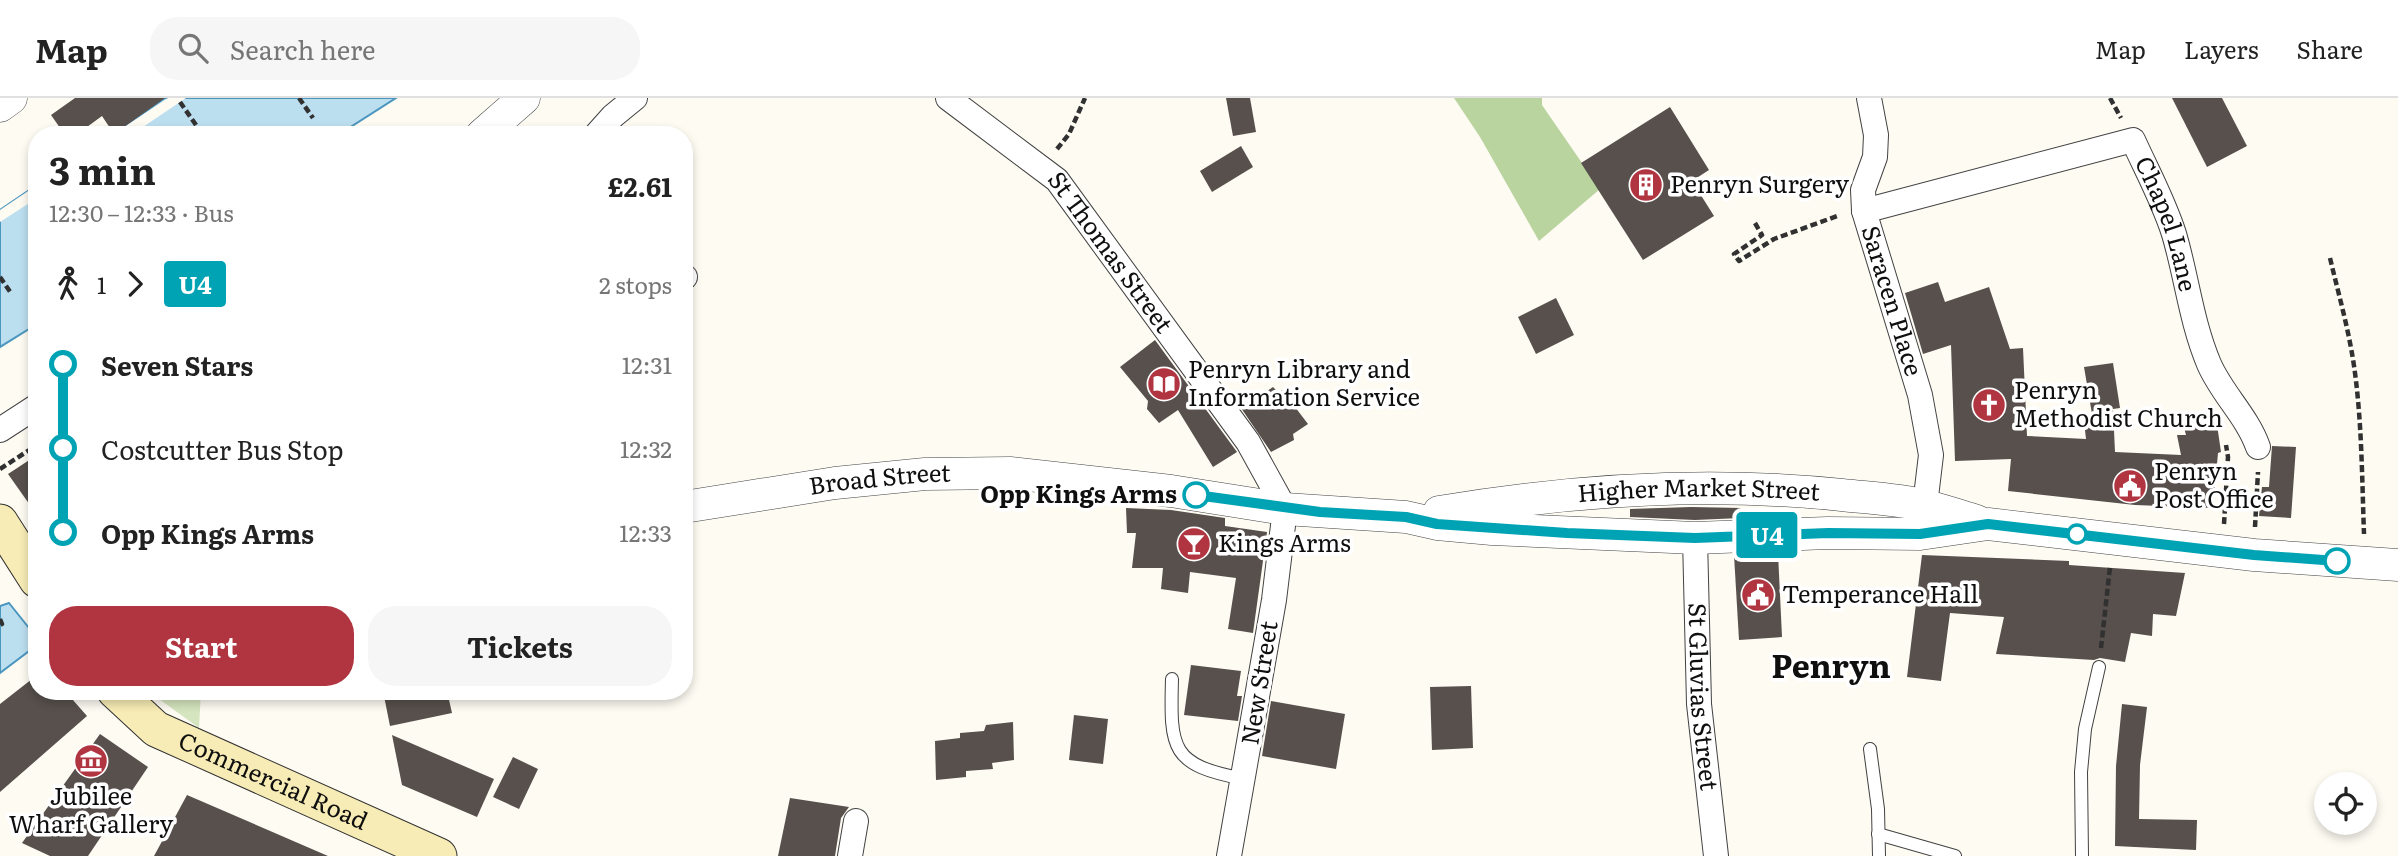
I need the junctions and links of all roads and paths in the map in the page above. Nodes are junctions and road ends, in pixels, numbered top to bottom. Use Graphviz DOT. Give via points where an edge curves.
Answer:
graph roads {
  1 [pos="11,98"];
  2 [pos="299,98"];
  3 [pos="524,98"];
  4 [pos="635,98"];
  5 [pos="948,98"];
  6 [pos="1085,98"];
  7 [pos="1868,98"];
  8 [pos="180,102"];
  9 [pos="0,106"];
  10 [pos="313,118"];
  11 [pos="197,126"];
  12 [pos="492,126"];
  13 [pos="604,126"];
  14 [pos="1041,168"];
  15 [pos="1864,209"];
  16 [pos="1755,223"];
  17 [pos="2330,258"];
  18 [pos="0,277"];
  19 [pos="11,293"];
  20 [pos="2230,397"];
  21 [pos="28,412"];
  22 [pos="0,430"];
  23 [pos="2258,447"];
  24 [pos="28,451"];
  25 [pos="0,469"];
  26 [pos="1925,505"];
  27 [pos="693,506"];
  28 [pos="1285,509"];
  29 [pos="1406,517"];
  30 [pos="0,522"];
  31 [pos="1988,524"];
  32 [pos="1695,538"];
  33 [pos="2116,538"];
  34 [pos="2222,550"];
  35 [pos="2254,555"];
  36 [pos="2365,563"];
  37 [pos="2398,565"];
  38 [pos="28,566"];
  39 [pos="0,619"];
  40 [pos="0,625"];
  41 [pos="2098,667"];
  42 [pos="1172,679"];
  43 [pos="125,700"];
  44 [pos="1870,749"];
  45 [pos="1245,779"];
  46 [pos="856,821"];
  47 [pos="1878,834"];
  48 [pos="439,856"];
  49 [pos="850,856"];
  50 [pos="1229,856"];
  51 [pos="1716,856"];
  52 [pos="1879,856"];
  53 [pos="1955,856"];
  54 [pos="2082,856"];
  1 -- 9 [label="street"];
  2 -- 10 [label="path"];
  3 -- 12 [label="street"];
  4 -- 13 [label="street"];
  5 -- 14 [label="street, St Thomas Street"];
  6 -- 14 [label="path" via="1069,134"];
  7 -- 15 [label="street, Saracen Place" via="1876,135 1875,157 1863,190"];
  8 -- 11 [label="path"];
  14 -- 28 [label="street, St Thomas Street" via="1058,180 1240,430"];
  15 -- 16 [label="path" via="1774,239 1739,261 1734,254 1762,235"];
  15 -- 20 [label="street, Chapel Lane" via="2133,140 2174,234 2194,325 2211,367"];
  15 -- 26 [label="street, Saracen Place" via="1920,395 1931,455"];
  17 -- 36 [label="path" via="2355,374"];
  18 -- 19 [label="path"];
  20 -- 23 [label="street, Chapel Lane"];
  20 -- 34 [label="path" via="2222,419 2228,457"];
  21 -- 22 [label="street"];
  23 -- 35 [label="path"];
  24 -- 25 [label="path"];
  26 -- 29 [label="street, Higher Market Street" via="1734,487 1632,490"];
  26 -- 31 [label="street, Higher Market Street"];
  27 -- 28 [label="street, Broad Street" via="835,483 925,474 1010,473"];
  28 -- 29 [label="street, Broad Street"];
  28 -- 45 [label="street, New Street"];
  29 -- 32 [label="street" via="1492,529"];
  30 -- 38 [label="main road"];
  31 -- 32 [label="street" via="1920,534"];
  31 -- 33 [label="street"];
  32 -- 51 [label="street, St Gluvias Street" via="1699,704"];
  33 -- 34 [label="street"];
  33 -- 41 [label="path"];
  34 -- 35 [label="street"];
  35 -- 36 [label="street"];
  36 -- 37 [label="street"];
  39 -- 40 [label="path"];
  41 -- 54 [label="lane" via="2081,772"];
  42 -- 45 [label="lane" via="1172,735 1180,751 1208,772"];
  43 -- 48 [label="main road, Commercial Road" via="156,729"];
  44 -- 47 [label="lane"];
  45 -- 50 [label="street, New Street"];
  46 -- 49 [label="street"];
  47 -- 52 [label="lane"];
  47 -- 53 [label="lane"];
}
